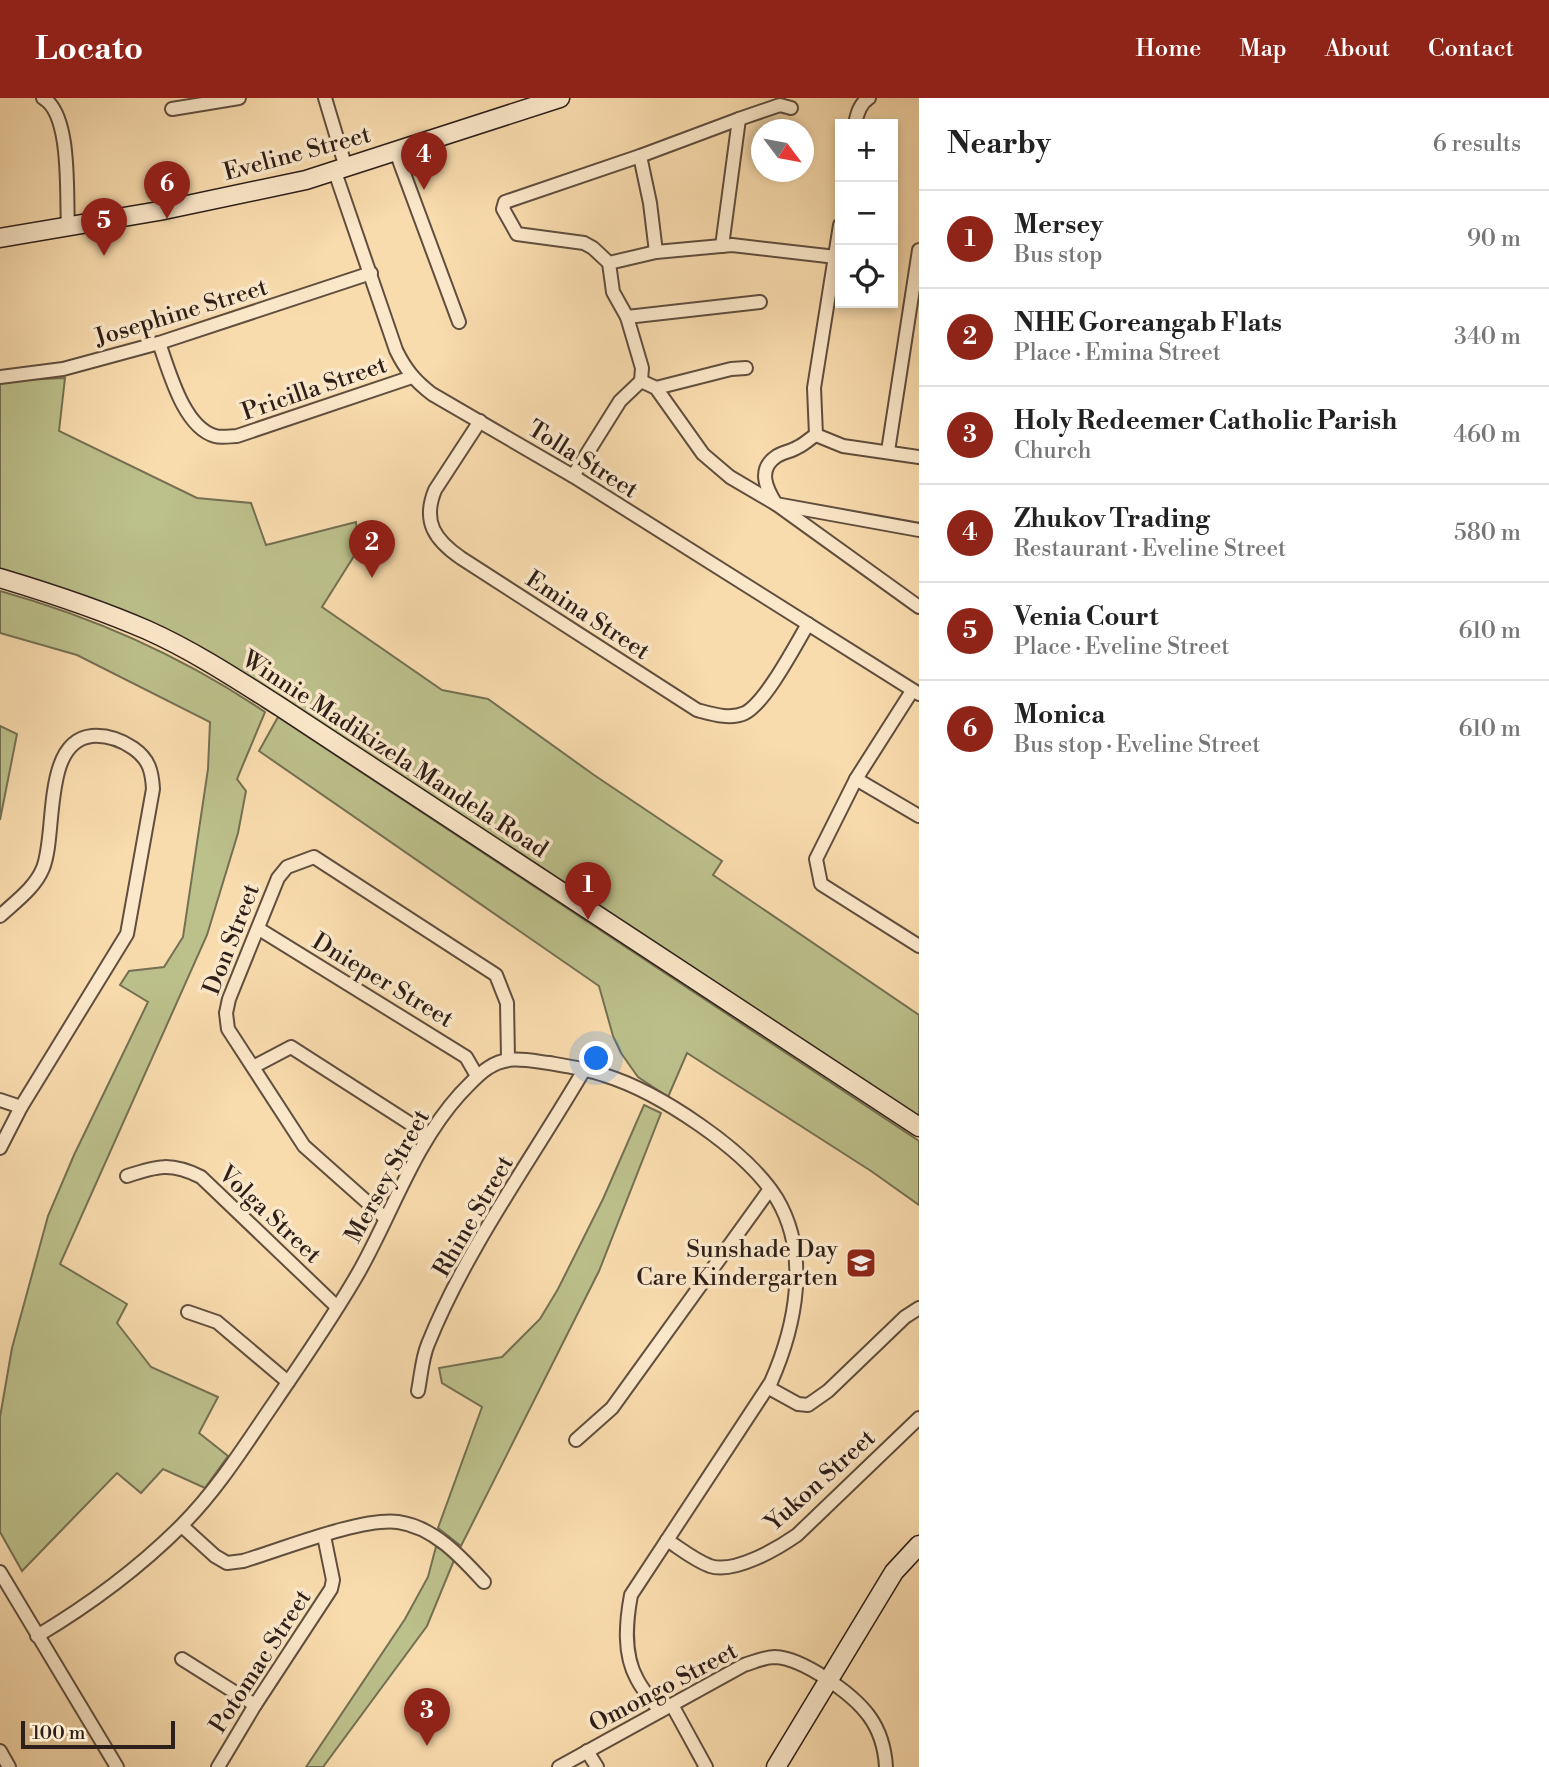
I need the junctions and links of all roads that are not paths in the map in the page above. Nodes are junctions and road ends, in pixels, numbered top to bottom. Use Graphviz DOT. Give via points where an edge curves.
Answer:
graph roads {
  1 [pos="43,98"];
  2 [pos="239,98"];
  3 [pos="325,98"];
  4 [pos="560,98"];
  5 [pos="869,98"];
  6 [pos="791,108"];
  7 [pos="172,109"];
  8 [pos="739,119"];
  9 [pos="856,119"];
  10 [pos="396,152"];
  11 [pos="640,156"];
  12 [pos="341,170"];
  13 [pos="68,226"];
  14 [pos="0,238"];
  15 [pos="722,246"];
  16 [pos="919,250"];
  17 [pos="656,252"];
  18 [pos="835,257"];
  19 [pos="609,263"];
  20 [pos="835,263"];
  21 [pos="371,273"];
  22 [pos="760,302"];
  23 [pos="627,317"];
  24 [pos="459,322"];
  25 [pos="159,343"];
  26 [pos="746,368"];
  27 [pos="0,377"];
  28 [pos="412,377"];
  29 [pos="641,381"];
  30 [pos="656,388"];
  31 [pos="480,421"];
  32 [pos="817,435"];
  33 [pos="888,451"];
  34 [pos="919,457"];
  35 [pos="573,477"];
  36 [pos="776,504"];
  37 [pos="919,530"];
  38 [pos="0,578"];
  39 [pos="919,607"];
  40 [pos="808,624"];
  41 [pos="916,693"];
  42 [pos="856,779"];
  43 [pos="919,816"];
  44 [pos="0,916"];
  45 [pos="259,929"];
  46 [pos="919,946"];
  47 [pos="508,1058"];
  48 [pos="253,1067"];
  49 [pos="584,1070"];
  50 [pos="477,1076"];
  51 [pos="0,1100"];
  52 [pos="20,1107"];
  53 [pos="919,1126"];
  54 [pos="428,1135"];
  55 [pos="0,1148"];
  56 [pos="127,1177"];
  57 [pos="770,1189"];
  58 [pos="385,1218"];
  59 [pos="337,1307"];
  60 [pos="919,1308"];
  61 [pos="188,1312"];
  62 [pos="288,1382"];
  63 [pos="769,1388"];
  64 [pos="418,1391"];
  65 [pos="919,1418"];
  66 [pos="576,1440"];
  67 [pos="182,1525"];
  68 [pos="324,1536"];
  69 [pos="667,1540"];
  70 [pos="919,1545"];
  71 [pos="0,1574"];
  72 [pos="484,1582"];
  73 [pos="37,1636"];
  74 [pos="182,1659"];
  75 [pos="828,1678"];
  76 [pos="255,1705"];
  77 [pos="666,1708"];
  78 [pos="0,1751"];
  79 [pos="587,1751"];
  80 [pos="9,1767"];
  81 [pos="117,1767"];
  82 [pos="218,1767"];
  83 [pos="559,1767"];
  84 [pos="597,1767"];
  85 [pos="706,1767"];
  86 [pos="776,1767"];
  87 [pos="886,1767"];
  1 -- 13 [label="street" via="59,116 64,141"];
  2 -- 7 [label="street"];
  3 -- 12 [label="street, Tolla Street"];
  4 -- 10 [label="main road, Eveline Street"];
  5 -- 9 [label="street"];
  6 -- 8 [label="street" via="780,105"];
  8 -- 11 [label="street"];
  8 -- 15 [label="street"];
  10 -- 12 [label="main road, Eveline Street"];
  10 -- 24 [label="street"];
  11 -- 17 [label="street"];
  11 -- 19 [label="street" via="502,206 517,234 584,243"];
  12 -- 13 [label="main road, Eveline Street" via="270,189"];
  12 -- 21 [label="street, Tolla Street"];
  13 -- 14 [label="main road, Eveline Street"];
  15 -- 17 [label="street"];
  15 -- 18 [label="street"];
  16 -- 33 [label="street"];
  17 -- 19 [label="street"];
  19 -- 23 [label="street" via="613,292"];
  20 -- 32 [label="street" via="814,388"];
  21 -- 25 [label="street, Josephine Street"];
  21 -- 28 [label="street, Tolla Street" via="396,350"];
  22 -- 23 [label="street"];
  23 -- 29 [label="street" via="642,368"];
  25 -- 27 [label="street, Josephine Street" via="63,369"];
  25 -- 28 [label="street, Pricilla Street" via="184,405 196,424 215,436 237,436"];
  26 -- 30 [label="street"];
  28 -- 31 [label="street, Tolla Street"];
  29 -- 30 [label="street"];
  29 -- 35 [label="street" via="620,401"];
  30 -- 36 [label="street" via="703,454 730,477"];
  31 -- 35 [label="street, Tolla Street"];
  31 -- 40 [label="street, Emina Street" via="430,502 429,520 435,533 453,552 697,710 725,716 743,714 756,705"];
  32 -- 33 [label="street" via="843,446"];
  32 -- 36 [label="street" via="767,466 765,487"];
  33 -- 34 [label="street"];
  35 -- 40 [label="street, Tolla Street"];
  36 -- 37 [label="street"];
  36 -- 39 [label="street"];
  38 -- 53 [label="main road, Winnie Madikizela Mandela Road" via="107,613 214,666"];
  40 -- 41 [label="street, Tolla Street"];
  41 -- 42 [label="street"];
  42 -- 43 [label="street"];
  42 -- 46 [label="street" via="816,859 821,884"];
  44 -- 52 [label="street" via="35,883 45,866 57,775 68,748 85,737 104,736 140,753 147,760 153,789 127,934"];
  45 -- 47 [label="street, Don Street" via="278,878 287,867 314,857 496,975 506,1003"];
  45 -- 48 [label="street, Don Street" via="226,1013 228,1029"];
  45 -- 50 [label="street, Dnieper Street" via="466,1057"];
  47 -- 49 [label="street"];
  47 -- 50 [label="street, Mersey Street"];
  48 -- 54 [label="street" via="291,1047"];
  48 -- 58 [label="street, Don Street" via="304,1146"];
  49 -- 57 [label="street" via="626,1083 675,1109 753,1168"];
  49 -- 64 [label="street, Rhine Street" via="456,1286 427,1346"];
  50 -- 54 [label="street, Mersey Street"];
  51 -- 52 [label="street"];
  52 -- 55 [label="street"];
  54 -- 58 [label="street, Mersey Street"];
  56 -- 59 [label="street, Volga Street" via="167,1166 201,1177"];
  57 -- 63 [label="street" via="784,1212 797,1270 790,1324"];
  57 -- 66 [label="street" via="612,1408"];
  58 -- 59 [label="street, Mersey Street"];
  59 -- 62 [label="street, Mersey Street"];
  60 -- 63 [label="street" via="808,1405"];
  61 -- 62 [label="street" via="217,1322"];
  62 -- 67 [label="street, Mersey Street" via="213,1491"];
  63 -- 69 [label="street"];
  65 -- 69 [label="street, Yukon Street" via="797,1535 757,1558 724,1568 712,1566"];
  67 -- 68 [label="street" via="227,1563"];
  67 -- 73 [label="street, Mersey Street" via="97,1598"];
  68 -- 72 [label="street" via="374,1522 405,1524 438,1539"];
  68 -- 76 [label="street, Potomac Street" via="331,1589"];
  69 -- 77 [label="street" via="631,1595 626,1622 635,1678"];
  70 -- 75 [label="main road" via="894,1572"];
  71 -- 73 [label="street"];
  73 -- 81 [label="street"];
  74 -- 76 [label="street"];
  75 -- 77 [label="street, Omongo Street" via="772,1657 744,1665"];
  75 -- 86 [label="main road"];
  75 -- 87 [label="street, Omongo Street" via="869,1716 885,1750"];
  76 -- 82 [label="street, Potomac Street"];
  77 -- 79 [label="street, Omongo Street"];
  77 -- 85 [label="street"];
  78 -- 80 [label="street"];
  79 -- 83 [label="street, Omongo Street"];
  79 -- 84 [label="street"];
}
